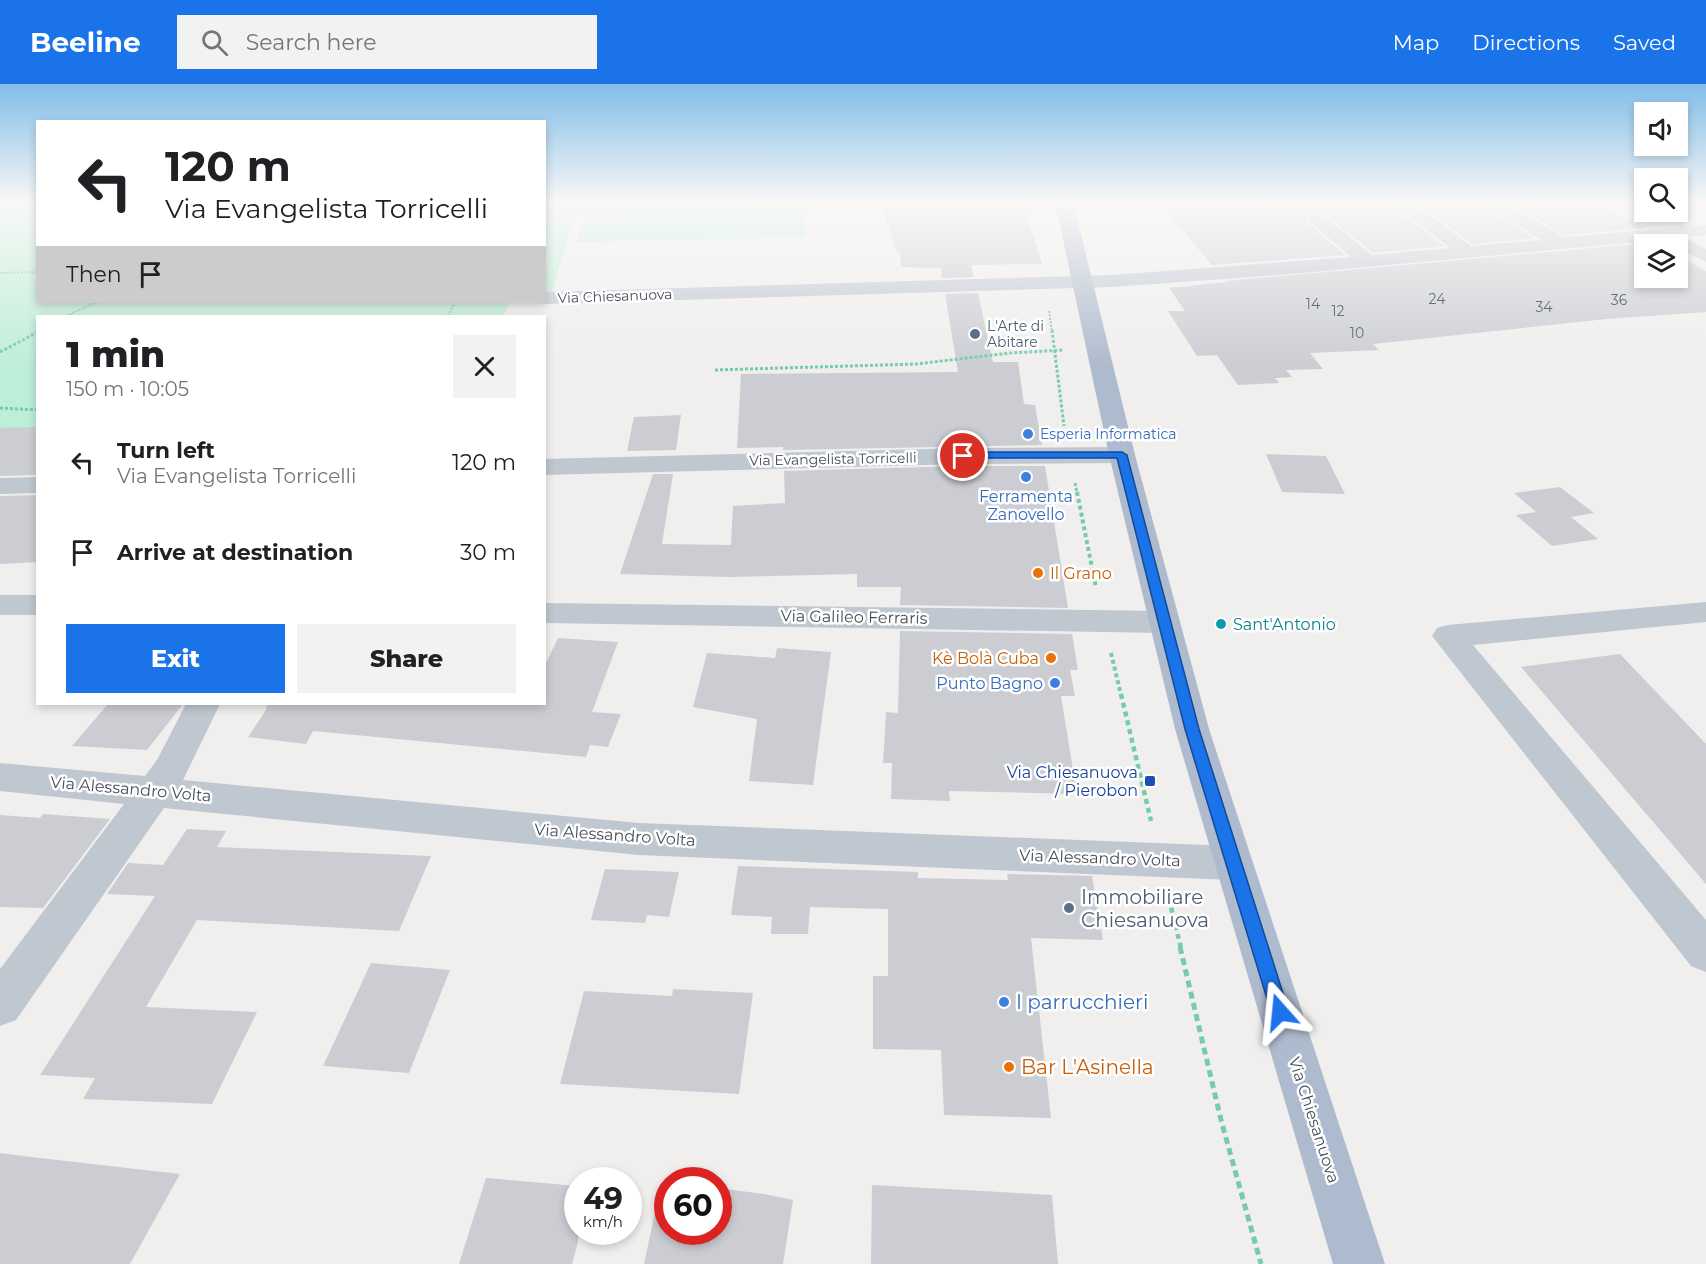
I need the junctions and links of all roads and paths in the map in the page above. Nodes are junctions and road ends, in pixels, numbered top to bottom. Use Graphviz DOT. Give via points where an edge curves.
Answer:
graph roads {
  1 [pos="1076,257"];
  2 [pos="1363,257"];
  3 [pos="1399,257"];
  4 [pos="1367,260"];
  5 [pos="36,272"];
  6 [pos="0,273"];
  7 [pos="1082,282"];
  8 [pos="546,298"];
  9 [pos="95,303"];
  10 [pos="454,304"];
  11 [pos="1048,307"];
  12 [pos="68,315"];
  13 [pos="448,315"];
  14 [pos="36,333"];
  15 [pos="1055,350"];
  16 [pos="0,352"];
  17 [pos="1098,352"];
  18 [pos="715,370"];
  19 [pos="0,408"];
  20 [pos="36,410"];
  21 [pos="1065,431"];
  22 [pos="1122,455"];
  23 [pos="546,467"];
  24 [pos="1074,479"];
  25 [pos="36,485"];
  26 [pos="0,486"];
  27 [pos="1098,596"];
  28 [pos="0,605"];
  29 [pos="36,605"];
  30 [pos="1706,612"];
  31 [pos="546,613"];
  32 [pos="1164,622"];
  33 [pos="1110,650"];
  34 [pos="202,705"];
  35 [pos="0,777"];
  36 [pos="155,791"];
  37 [pos="1151,822"];
  38 [pos="1232,863"];
  39 [pos="1167,894"];
  40 [pos="1706,952"];
  41 [pos="0,1005"];
  42 [pos="1261,1264"];
  43 [pos="1359,1264"];
  1 -- 7 [label="main road, Via Chiesanuova"];
  2 -- 4 [label="street"];
  3 -- 4 [label="street"];
  4 -- 7 [label="street"];
  5 -- 6 [label="path"];
  7 -- 8 [label="street, Via Chiesanuova"];
  7 -- 17 [label="main road, Via Chiesanuova"];
  9 -- 12 [label="path"];
  10 -- 13 [label="path"];
  11 -- 15 [label="path"];
  14 -- 16 [label="path"];
  15 -- 17 [label="path"];
  15 -- 18 [label="path" via="916,364"];
  15 -- 21 [label="path"];
  17 -- 22 [label="main road, Via Chiesanuova"];
  19 -- 20 [label="path"];
  22 -- 23 [label="street, Via Evangelista Torricelli"];
  22 -- 32 [label="main road, Via Chiesanuova"];
  24 -- 27 [label="path"];
  25 -- 26 [label="street"];
  28 -- 29 [label="street"];
  30 -- 40 [label="street" via="1448,636"];
  31 -- 32 [label="street, Via Galileo Ferraris"];
  32 -- 38 [label="main road, Via Chiesanuova"];
  33 -- 37 [label="path"];
  34 -- 36 [label="street"];
  35 -- 36 [label="street, Via Alessandro Volta"];
  36 -- 38 [label="street, Via Alessandro Volta" via="639,839"];
  36 -- 41 [label="street"];
  38 -- 43 [label="main road, Via Chiesanuova"];
  39 -- 42 [label="path" via="1221,1120"];
}
